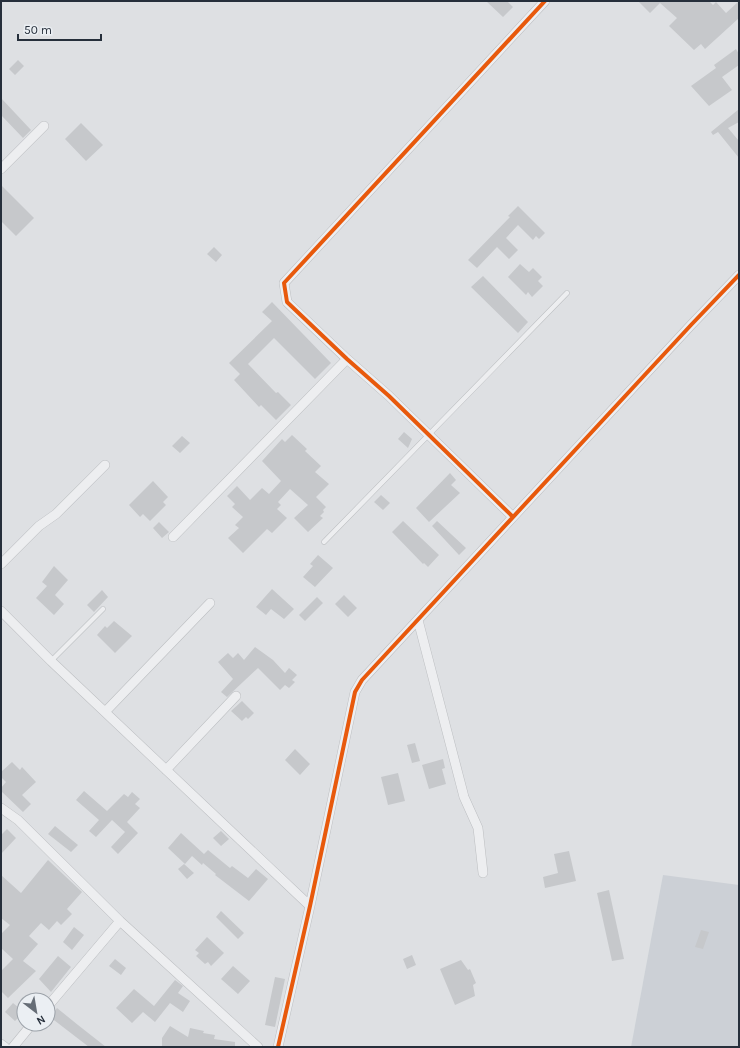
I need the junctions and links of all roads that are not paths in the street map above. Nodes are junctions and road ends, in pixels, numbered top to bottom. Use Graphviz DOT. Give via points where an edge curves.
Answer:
graph roads {
  1 [pos="544,1"];
  2 [pos="44,126"];
  3 [pos="1,169"];
  4 [pos="739,275"];
  5 [pos="567,292"];
  6 [pos="346,359"];
  7 [pos="428,435"];
  8 [pos="105,465"];
  9 [pos="513,516"];
  10 [pos="173,537"];
  11 [pos="324,542"];
  12 [pos="1,564"];
  13 [pos="210,603"];
  14 [pos="103,609"];
  15 [pos="3,615"];
  16 [pos="418,620"];
  17 [pos="52,662"];
  18 [pos="236,696"];
  19 [pos="105,712"];
  20 [pos="166,770"];
  21 [pos="1,808"];
  22 [pos="483,873"];
  23 [pos="310,906"];
  24 [pos="120,921"];
  25 [pos="56,997"];
  26 [pos="25,1032"];
  27 [pos="1,1044"];
  28 [pos="5,1047"];
  29 [pos="13,1047"];
  30 [pos="258,1047"];
  31 [pos="278,1047"];
  1 -- 6 [label="street" via="284,283 287,302"];
  2 -- 3 [label="street"];
  4 -- 9 [label="street"];
  5 -- 7 [label="lane"];
  6 -- 7 [label="street" via="389,396"];
  6 -- 10 [label="street"];
  7 -- 9 [label="street"];
  7 -- 11 [label="lane"];
  8 -- 12 [label="street"];
  9 -- 16 [label="street"];
  13 -- 19 [label="street"];
  14 -- 17 [label="lane"];
  15 -- 17 [label="street"];
  16 -- 22 [label="street" via="464,797 478,828"];
  16 -- 23 [label="street" via="362,680 355,692"];
  17 -- 19 [label="street"];
  18 -- 20 [label="street"];
  19 -- 20 [label="street"];
  20 -- 23 [label="street"];
  21 -- 24 [label="street" via="18,820"];
  23 -- 31 [label="street"];
  24 -- 25 [label="street"];
  24 -- 30 [label="street"];
  26 -- 29 [label="street"];
  27 -- 28 [label="street"];
}
